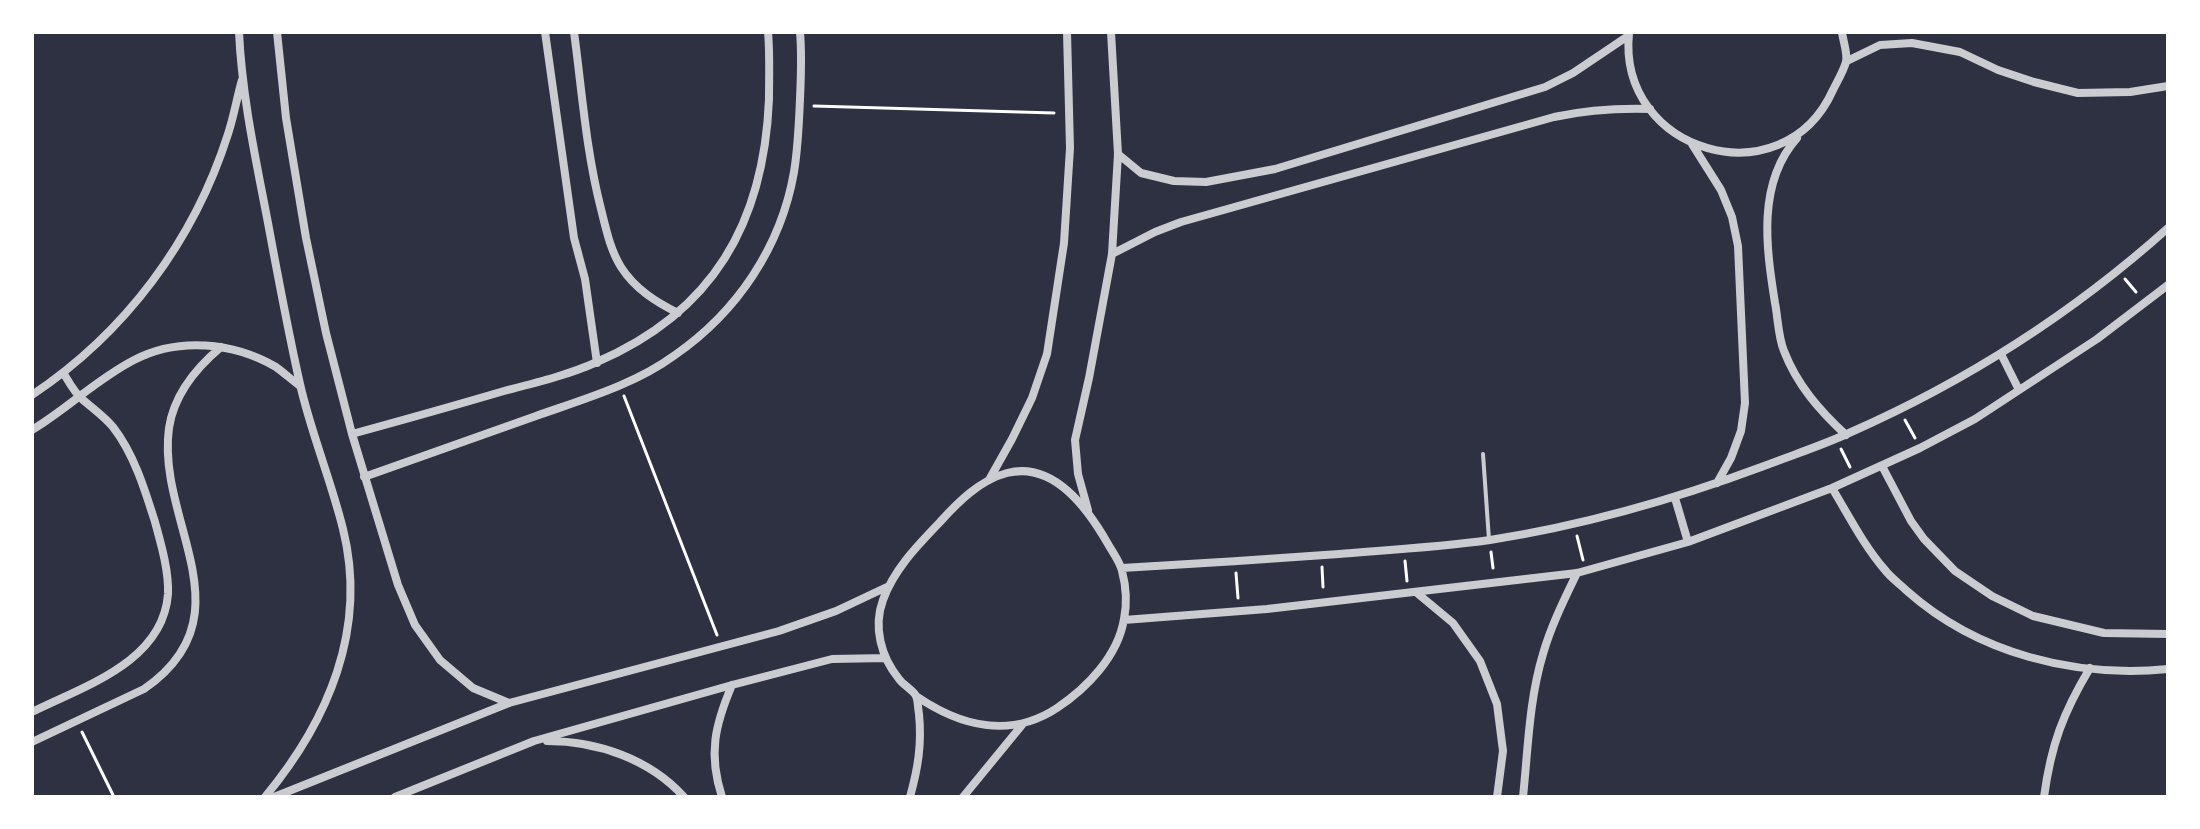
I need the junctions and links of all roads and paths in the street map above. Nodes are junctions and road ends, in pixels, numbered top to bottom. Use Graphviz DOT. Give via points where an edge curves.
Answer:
graph roads {
  1 [pos="239,32"];
  2 [pos="277,32"];
  3 [pos="545,32"];
  4 [pos="574,32"];
  5 [pos="768,32"];
  6 [pos="800,32"];
  7 [pos="1067,32"];
  8 [pos="1111,32"];
  9 [pos="1842,32"];
  10 [pos="1629,34"];
  11 [pos="1847,61"];
  12 [pos="243,75"];
  13 [pos="2168,86"];
  14 [pos="800,105"];
  15 [pos="1650,109"];
  16 [pos="1070,114"];
  17 [pos="1807,126"];
  18 [pos="1692,143"];
  19 [pos="1118,154"];
  20 [pos="2168,228"];
  21 [pos="1112,254"];
  22 [pos="2117,270"];
  23 [pos="2168,285"];
  24 [pos="2145,303"];
  25 [pos="678,313"];
  26 [pos="221,347"];
  27 [pos="2001,354"];
  28 [pos="597,363"];
  29 [pos="64,374"];
  30 [pos="620,385"];
  31 [pos="300,386"];
  32 [pos="2019,390"];
  33 [pos="32,395"];
  34 [pos="79,397"];
  35 [pos="1900,410"];
  36 [pos="32,430"];
  37 [pos="352,434"];
  38 [pos="1841,437"];
  39 [pos="1920,448"];
  40 [pos="1483,454"];
  41 [pos="1882,466"];
  42 [pos="364,477"];
  43 [pos="1855,478"];
  44 [pos="989,480"];
  45 [pos="1717,483"];
  46 [pos="1832,488"];
  47 [pos="1675,498"];
  48 [pos="1089,514"];
  49 [pos="1574,525"];
  50 [pos="1489,540"];
  51 [pos="1688,542"];
  52 [pos="1404,549"];
  53 [pos="1321,555"];
  54 [pos="1234,562"];
  55 [pos="1122,568"];
  56 [pos="1581,572"];
  57 [pos="1495,584"];
  58 [pos="890,585"];
  59 [pos="1413,593"];
  60 [pos="1324,602"];
  61 [pos="1240,611"];
  62 [pos="1124,620"];
  63 [pos="2168,634"];
  64 [pos="721,645"];
  65 [pos="886,658"];
  66 [pos="2090,668"];
  67 [pos="2168,669"];
  68 [pos="732,685"];
  69 [pos="916,696"];
  70 [pos="509,703"];
  71 [pos="32,712"];
  72 [pos="77,721"];
  73 [pos="1022,725"];
  74 [pos="534,741"];
  75 [pos="32,742"];
  76 [pos="114,797"];
  77 [pos="265,797"];
  78 [pos="274,797"];
  79 [pos="395,797"];
  80 [pos="684,797"];
  81 [pos="722,797"];
  82 [pos="910,797"];
  83 [pos="963,797"];
  84 [pos="1497,797"];
  85 [pos="1523,797"];
  86 [pos="2044,797"];
  1 -- 12 [label="street"];
  2 -- 37 [label="street" via="306,238"];
  3 -- 28 [label="street"];
  4 -- 25 [label="street" via="596,189 611,247 638,287"];
  5 -- 25 [label="street" via="768,124 751,208 725,259"];
  6 -- 14 [label="street"];
  7 -- 16 [label="street"];
  8 -- 19 [label="street"];
  9 -- 11 [label="street"];
  10 -- 15 [label="street" via="1630,62"];
  10 -- 19 [label="street" via="1545,87 1275,169 1206,182 1174,181 1141,173"];
  11 -- 13 [label="street" via="1880,45 1912,43 1960,52 1998,70 2078,93"];
  11 -- 17 [label="street" via="1827,104"];
  12 -- 29 [label="street" via="229,133 181,241 108,335"];
  12 -- 31 [label="street"];
  14 -- 16 [label="path"];
  14 -- 30 [label="street" via="794,173 765,258 710,329 674,357"];
  15 -- 18 [label="street"];
  15 -- 21 [label="street" via="1554,117 1181,222"];
  16 -- 44 [label="street" via="1064,243 1047,354 1032,398"];
  17 -- 18 [label="street" via="1787,140 1740,153"];
  17 -- 38 [label="street" via="1785,152 1774,181 1768,211 1771,278 1783,348 1794,373"];
  18 -- 45 [label="street" via="1721,190 1738,246 1745,403 1741,431"];
  19 -- 21 [label="street"];
  20 -- 22 [label="street"];
  21 -- 48 [label="street" via="1075,440"];
  22 -- 24 [label="path"];
  22 -- 27 [label="street"];
  23 -- 24 [label="street"];
  24 -- 32 [label="street"];
  25 -- 28 [label="street"];
  26 -- 31 [label="street" via="263,361"];
  26 -- 34 [label="street" via="159,349"];
  26 -- 72 [label="street" via="188,381 170,425 170,472 196,584 193,626 175,663 152,684"];
  27 -- 32 [label="street"];
  27 -- 35 [label="street"];
  28 -- 37 [label="street"];
  29 -- 33 [label="street"];
  29 -- 34 [label="street"];
  30 -- 42 [label="street"];
  30 -- 64 [label="path"];
  31 -- 77 [label="street" via="343,528 351,593 346,640 315,727"];
  32 -- 39 [label="street"];
  34 -- 36 [label="street"];
  34 -- 71 [label="street" via="114,428 131,458 158,531 168,594 154,634 126,664"];
  35 -- 38 [label="street"];
  35 -- 39 [label="path"];
  37 -- 42 [label="street"];
  38 -- 43 [label="path"];
  38 -- 45 [label="street"];
  39 -- 41 [label="street"];
  40 -- 50 [label="lane"];
  41 -- 43 [label="street"];
  41 -- 63 [label="street" via="1924,539 1955,571 1992,596 2033,616 2104,633"];
  42 -- 70 [label="street" via="415,625 440,660 473,688"];
  43 -- 46 [label="street"];
  44 -- 48 [label="street" via="1030,472 1051,479"];
  44 -- 58 [label="street" via="925,538"];
  45 -- 47 [label="street"];
  46 -- 51 [label="street"];
  46 -- 66 [label="street" via="1886,572 1926,607 2016,654"];
  47 -- 49 [label="street"];
  47 -- 51 [label="street"];
  48 -- 55 [label="street"];
  49 -- 50 [label="street"];
  49 -- 56 [label="path"];
  50 -- 52 [label="street"];
  50 -- 57 [label="path"];
  51 -- 56 [label="street"];
  52 -- 53 [label="street"];
  52 -- 59 [label="path"];
  53 -- 54 [label="street"];
  53 -- 60 [label="path"];
  54 -- 55 [label="street"];
  54 -- 61 [label="path"];
  55 -- 62 [label="street"];
  56 -- 57 [label="street"];
  56 -- 85 [label="street" via="1557,613 1542,655"];
  57 -- 59 [label="street"];
  58 -- 64 [label="street" via="836,611"];
  58 -- 65 [label="street" via="879,621"];
  59 -- 60 [label="street"];
  59 -- 84 [label="street" via="1453,623 1486,675 1497,704 1503,751"];
  60 -- 61 [label="street"];
  61 -- 62 [label="street"];
  62 -- 73 [label="street" via="1095,676 1074,697"];
  64 -- 70 [label="street"];
  65 -- 68 [label="street" via="832,659"];
  65 -- 69 [label="street"];
  66 -- 67 [label="street"];
  66 -- 86 [label="street" via="2058,729"];
  68 -- 74 [label="street"];
  68 -- 81 [label="street" via="713,747"];
  69 -- 73 [label="street" via="955,718"];
  69 -- 82 [label="street" via="921,746"];
  70 -- 78 [label="street"];
  72 -- 75 [label="street"];
  72 -- 76 [label="path"];
  73 -- 83 [label="street"];
  74 -- 79 [label="street"];
  74 -- 80 [label="street" via="597,746 654,772"];
}
